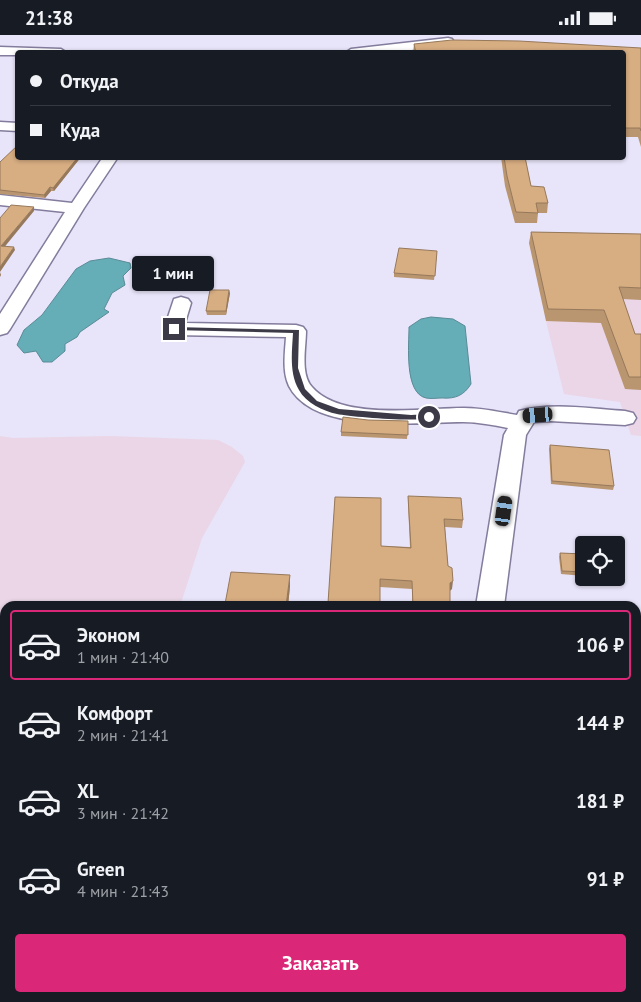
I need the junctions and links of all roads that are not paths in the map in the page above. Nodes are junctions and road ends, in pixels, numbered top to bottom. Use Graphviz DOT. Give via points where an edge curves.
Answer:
graph roads {
  1 [pos="461,42"];
  2 [pos="405,50"];
  3 [pos="0,51"];
  4 [pos="15,51"];
  5 [pos="0,126"];
  6 [pos="15,127"];
  7 [pos="109,160"];
  8 [pos="0,200"];
  9 [pos="76,208"];
  10 [pos="181,303"];
  11 [pos="0,329"];
  12 [pos="625,418"];
  13 [pos="523,423"];
  14 [pos="491,601"];
  1 -- 2 [label="street"];
  3 -- 4 [label="street"];
  5 -- 6 [label="street"];
  7 -- 9 [label="street"];
  8 -- 9 [label="street"];
  9 -- 11 [label="street"];
  10 -- 13 [label="street" via="174,329 296,331 295,368 302,390 314,402 338,411 411,417 464,415"];
  12 -- 13 [label="street" via="527,416"];
  13 -- 14 [label="street" via="515,435"];
}
